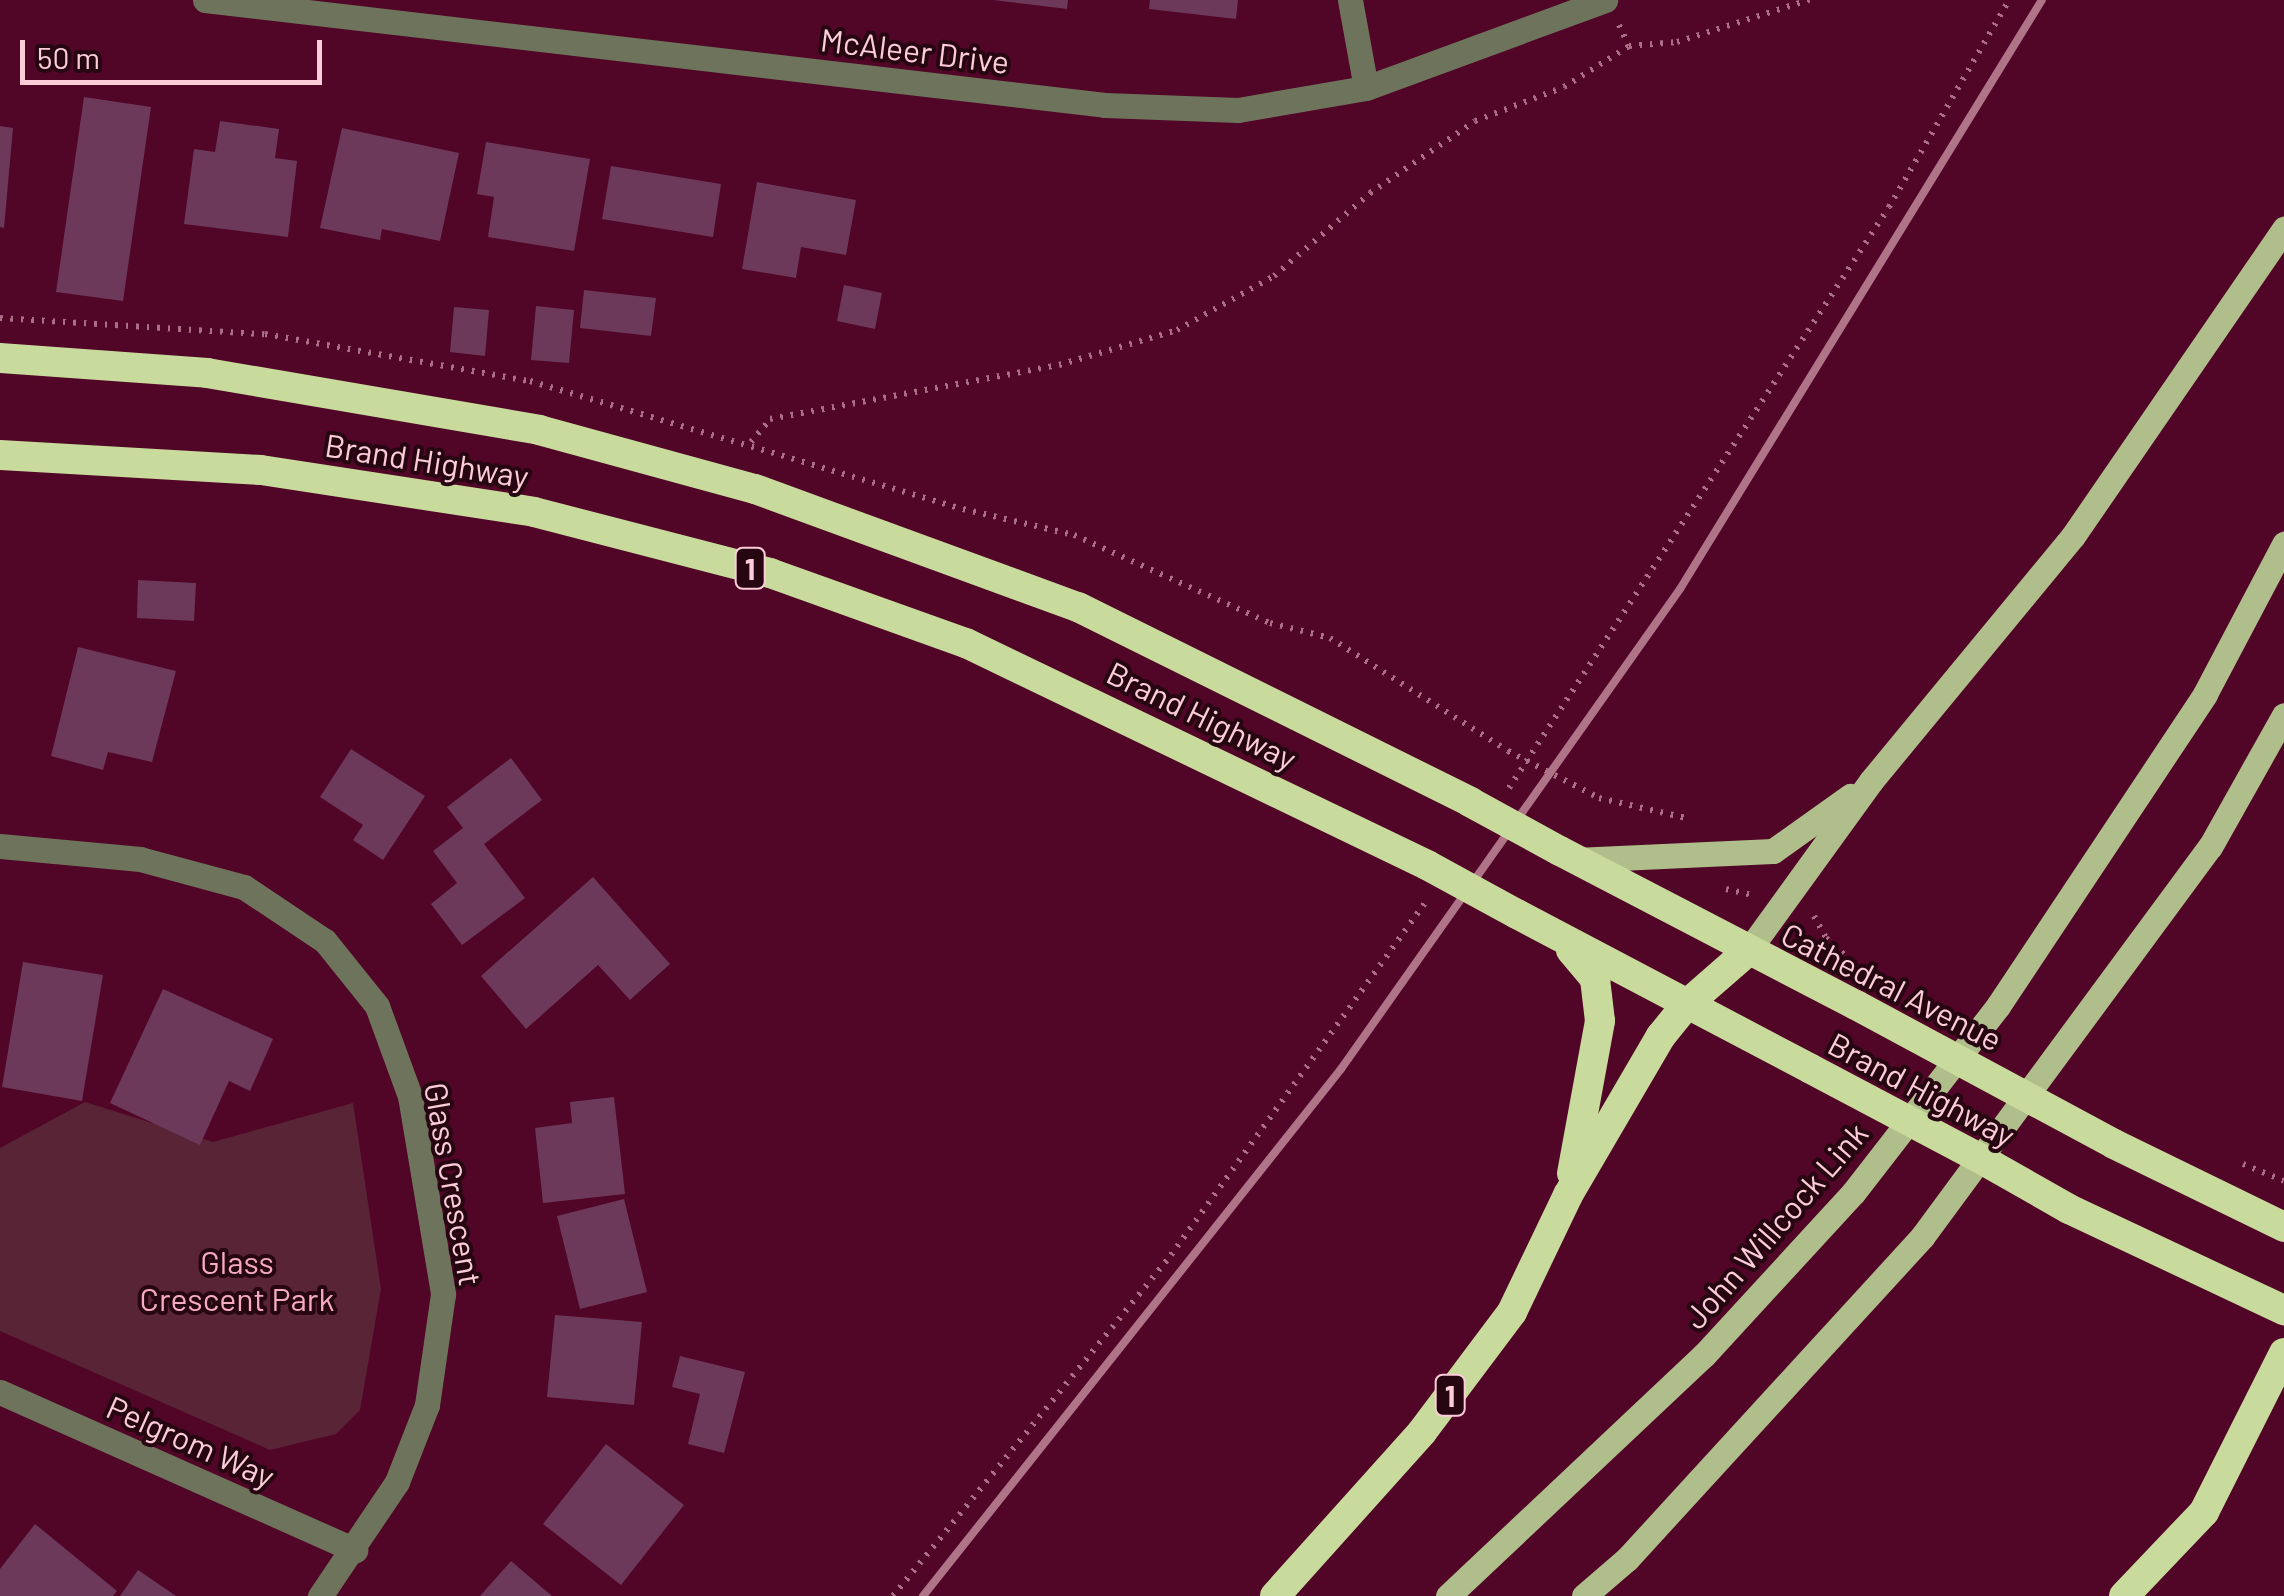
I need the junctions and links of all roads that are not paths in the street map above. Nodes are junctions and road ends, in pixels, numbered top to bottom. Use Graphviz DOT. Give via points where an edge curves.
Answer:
graph roads {
  1 [pos="204,0"];
  2 [pos="1350,0"];
  3 [pos="1605,0"];
  4 [pos="1366,88"];
  5 [pos="2284,229"];
  6 [pos="0,358"];
  7 [pos="0,455"];
  8 [pos="2284,544"];
  9 [pos="2284,715"];
  10 [pos="1870,781"];
  11 [pos="1470,802"];
  12 [pos="0,846"];
  13 [pos="1568,855"];
  14 [pos="1560,936"];
  15 [pos="1748,951"];
  16 [pos="1686,1005"];
  17 [pos="1568,1195"];
  18 [pos="2284,1226"];
  19 [pos="2284,1310"];
  20 [pos="2284,1354"];
  21 [pos="0,1392"];
  22 [pos="2284,1416"];
  23 [pos="2250,1425"];
  24 [pos="355,1550"];
  25 [pos="320,1596"];
  26 [pos="1275,1596"];
  27 [pos="1448,1596"];
  28 [pos="1584,1596"];
  29 [pos="2124,1596"];
  1 -- 4 [label="street, McAleer Drive" via="1106,105 1238,110"];
  2 -- 4 [label="street"];
  3 -- 4 [label="street, McAleer Drive"];
  5 -- 10 [label="main road" via="2074,536"];
  6 -- 11 [label="highway, Brand Highway / 1" via="207,372 539,430 755,489 1078,607"];
  7 -- 14 [label="highway, Brand Highway / 1, bridge" via="261,470 514,508 770,572 966,643 1428,865"];
  8 -- 27 [label="main road, John Willcock Link" via="2206,694 1998,1006 1853,1192 1704,1356"];
  9 -- 28 [label="main road" via="2210,847 1922,1237 1627,1559"];
  10 -- 13 [label="main road" via="1773,851"];
  10 -- 15 [label="main road"];
  11 -- 13 [label="highway, Cathedral Avenue / 1, bridge"];
  12 -- 24 [label="street, Glass Crescent" via="140,859 244,887 324,942 377,1006 410,1096 443,1294 427,1405 397,1482"];
  13 -- 15 [label="highway, Cathedral Avenue / 1"];
  14 -- 16 [label="highway, Brand Highway / 1"];
  14 -- 17 [label="highway, 1" via="1595,979 1600,1020"];
  15 -- 16 [label="highway"];
  15 -- 18 [label="highway, Cathedral Avenue / 1, bridge"];
  16 -- 17 [label="highway, 1"];
  16 -- 19 [label="highway, Brand Highway / 1, bridge" via="2069,1209"];
  17 -- 26 [label="highway, 1" via="1512,1312 1422,1432"];
  20 -- 23 [label="highway"];
  21 -- 24 [label="street, Pelgrom Way"];
  22 -- 23 [label="highway"];
  23 -- 29 [label="highway" via="2204,1512"];
  24 -- 25 [label="street, Glass Crescent"];
}
